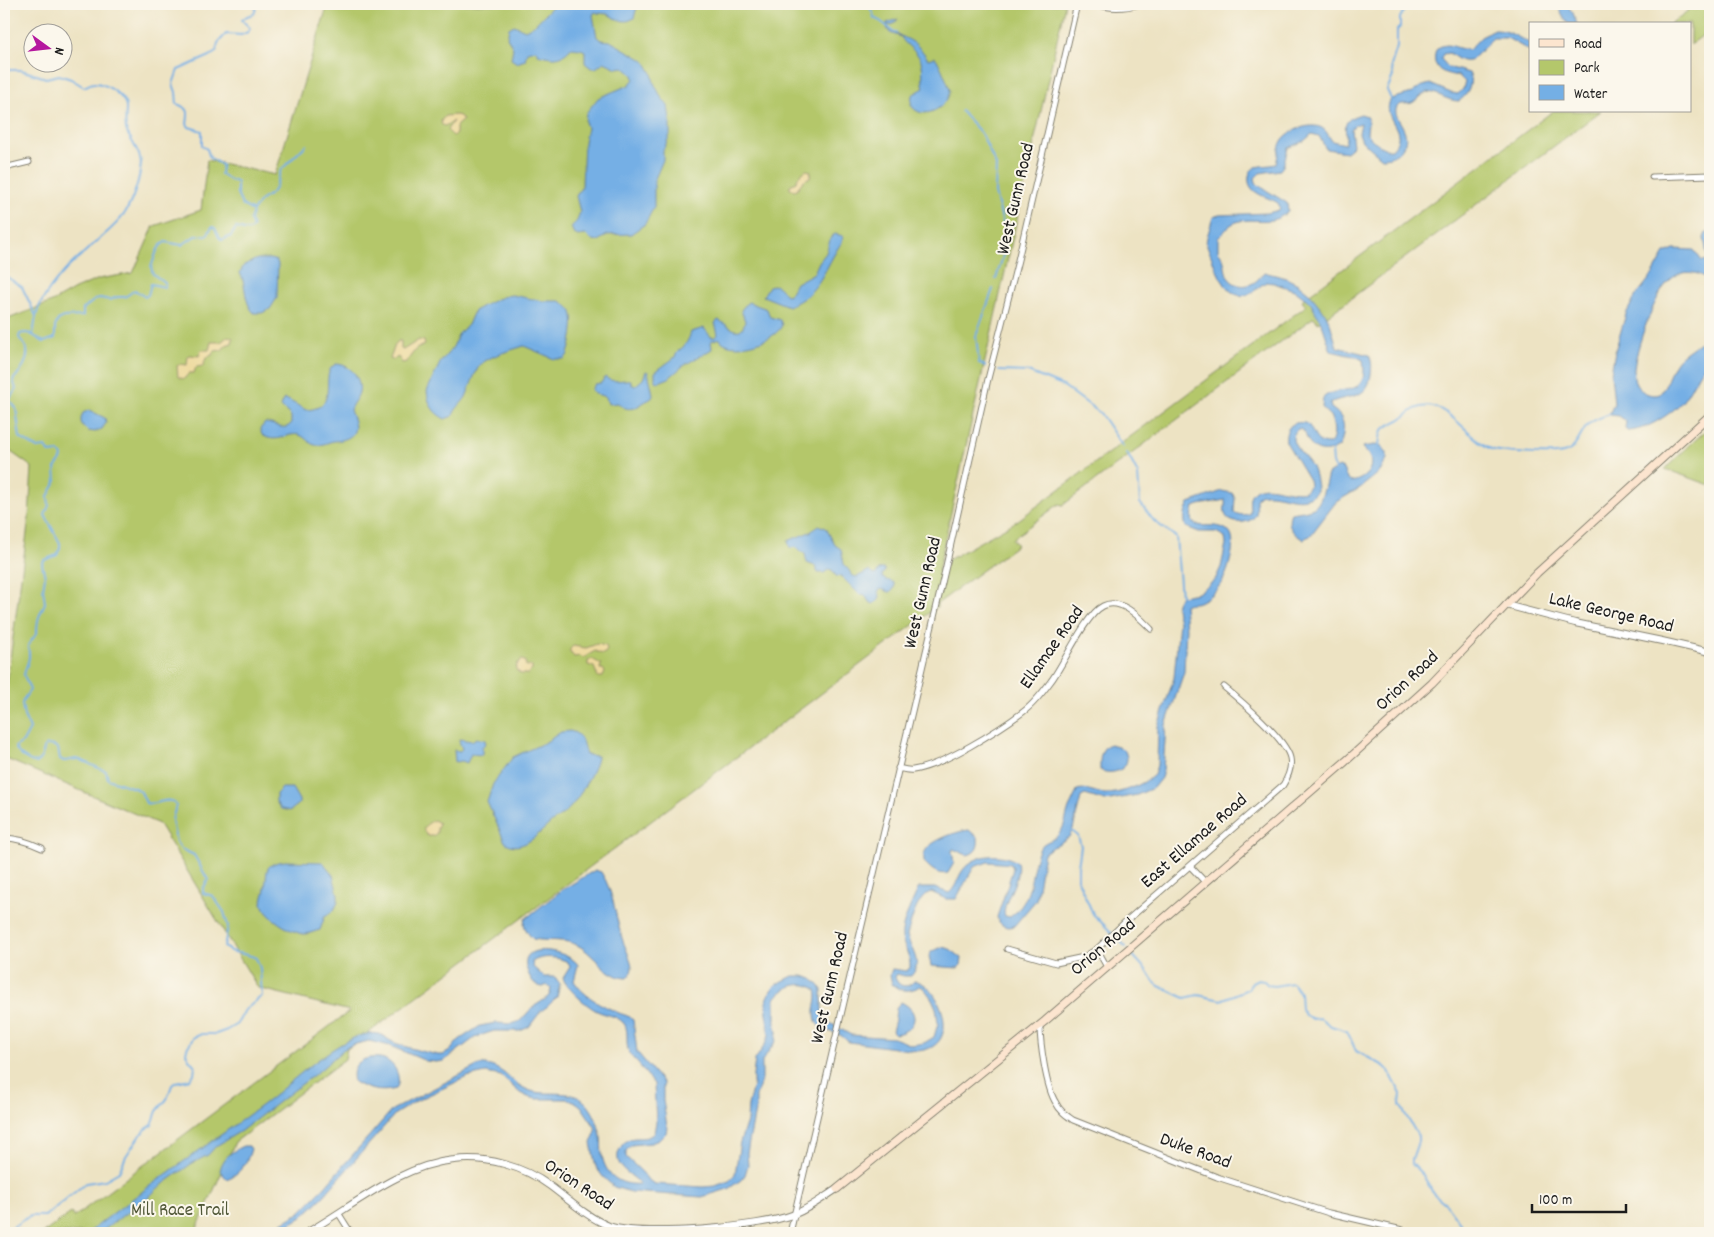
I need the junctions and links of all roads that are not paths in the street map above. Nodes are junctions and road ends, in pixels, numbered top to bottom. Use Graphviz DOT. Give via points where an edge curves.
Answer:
graph roads {
  1 [pos="1077,4"];
  2 [pos="1096,4"];
  3 [pos="1140,4"];
  4 [pos="1122,5"];
  5 [pos="28,162"];
  6 [pos="4,168"];
  7 [pos="1710,175"];
  8 [pos="1652,178"];
  9 [pos="1710,414"];
  10 [pos="1506,605"];
  11 [pos="1151,629"];
  12 [pos="1710,652"];
  13 [pos="1224,687"];
  14 [pos="898,768"];
  15 [pos="4,838"];
  16 [pos="42,848"];
  17 [pos="1190,866"];
  18 [pos="1206,883"];
  19 [pos="1007,949"];
  20 [pos="1097,949"];
  21 [pos="1108,967"];
  22 [pos="1040,1025"];
  23 [pos="838,1189"];
  24 [pos="339,1214"];
  25 [pos="795,1214"];
  26 [pos="1411,1232"];
  27 [pos="306,1233"];
  28 [pos="351,1233"];
  29 [pos="790,1233"];
  1 -- 14 [label="street, West Gunn Road"];
  2 -- 4 [label="street" via="1104,7"];
  3 -- 4 [label="street"];
  5 -- 6 [label="street"];
  7 -- 8 [label="street"];
  9 -- 10 [label="main road, Orion Road" via="1536,572"];
  10 -- 12 [label="street, Lake George Road"];
  10 -- 18 [label="main road, Orion Road" via="1432,683"];
  11 -- 14 [label="street, Ellamae Road" via="1124,607 1102,606 1085,626 1052,680 1024,711 938,763 911,770"];
  13 -- 17 [label="street, East Ellamae Road" via="1251,709 1285,747 1290,757 1289,771 1284,785"];
  14 -- 25 [label="street, West Gunn Road"];
  15 -- 16 [label="street" via="26,841"];
  17 -- 18 [label="street"];
  17 -- 20 [label="street, East Ellamae Road"];
  18 -- 21 [label="main road, Orion Road"];
  19 -- 20 [label="street, East Ellamae Road" via="1056,963 1084,957"];
  20 -- 21 [label="street"];
  21 -- 22 [label="main road, Orion Road"];
  22 -- 23 [label="main road, Orion Road"];
  22 -- 26 [label="street, Duke Road" via="1050,1090 1055,1103 1073,1120 1217,1177 1329,1213"];
  23 -- 25 [label="street, Orion Road"];
  24 -- 25 [label="street, Orion Road" via="416,1168 467,1159 513,1166 548,1184 608,1226 635,1233 751,1225"];
  24 -- 27 [label="street, Orion Road"];
  24 -- 28 [label="street"];
  25 -- 29 [label="street"];
}
